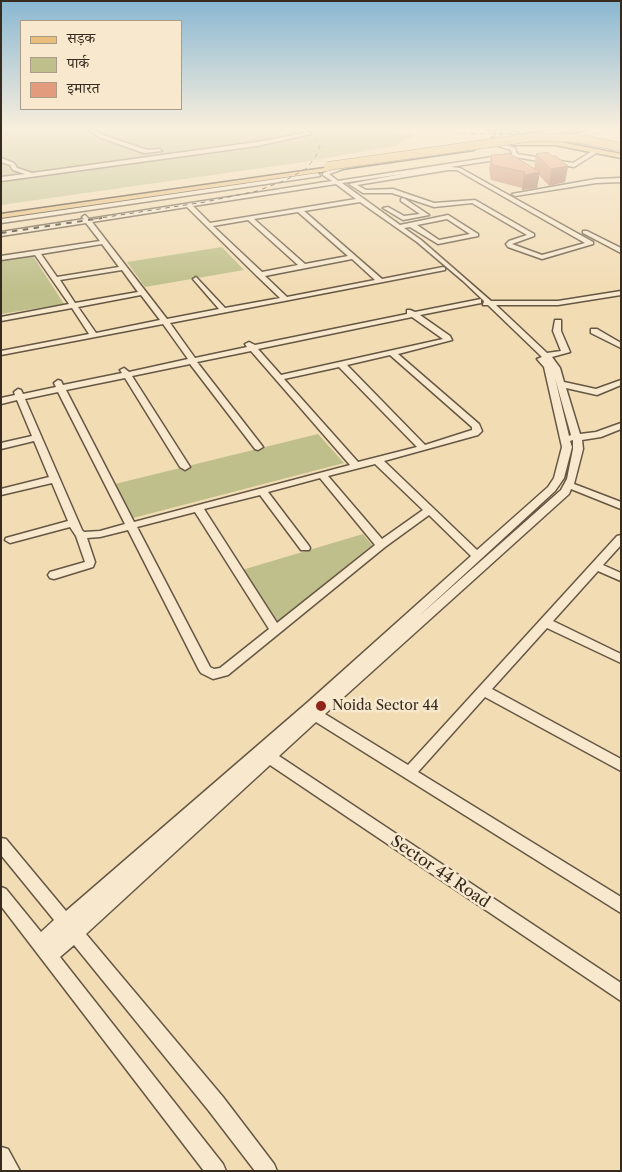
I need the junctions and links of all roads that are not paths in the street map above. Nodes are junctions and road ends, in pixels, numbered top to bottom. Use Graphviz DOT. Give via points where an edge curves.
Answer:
graph roads {
  1 [pos="232,183"];
  2 [pos="235,183"];
  3 [pos="334,183"];
  4 [pos="354,183"];
  5 [pos="483,183"];
  6 [pos="493,183"];
  7 [pos="585,183"];
  8 [pos="515,194"];
  9 [pos="358,200"];
  10 [pos="188,205"];
  11 [pos="379,205"];
  12 [pos="79,210"];
  13 [pos="298,210"];
  14 [pos="1,214"];
  15 [pos="249,218"];
  16 [pos="88,221"];
  17 [pos="1,222"];
  18 [pos="208,225"];
  19 [pos="412,225"];
  20 [pos="399,227"];
  21 [pos="1,234"];
  22 [pos="104,242"];
  23 [pos="621,251"];
  24 [pos="38,252"];
  25 [pos="354,257"];
  26 [pos="1,258"];
  27 [pos="303,266"];
  28 [pos="124,268"];
  29 [pos="443,269"];
  30 [pos="259,275"];
  31 [pos="56,279"];
  32 [pos="196,280"];
  33 [pos="379,280"];
  34 [pos="143,293"];
  35 [pos="621,293"];
  36 [pos="285,299"];
  37 [pos="481,301"];
  38 [pos="74,306"];
  39 [pos="224,311"];
  40 [pos="411,312"];
  41 [pos="1,318"];
  42 [pos="166,322"];
  43 [pos="558,322"];
  44 [pos="594,331"];
  45 [pos="94,336"];
  46 [pos="250,346"];
  47 [pos="621,346"];
  48 [pos="1,354"];
  49 [pos="392,354"];
  50 [pos="546,356"];
  51 [pos="192,358"];
  52 [pos="341,364"];
  53 [pos="126,372"];
  54 [pos="279,378"];
  55 [pos="621,382"];
  56 [pos="560,384"];
  57 [pos="59,386"];
  58 [pos="19,394"];
  59 [pos="1,395"];
  60 [pos="1,401"];
  61 [pos="621,426"];
  62 [pos="37,438"];
  63 [pos="572,438"];
  64 [pos="1,446"];
  65 [pos="258,448"];
  66 [pos="423,448"];
  67 [pos="377,460"];
  68 [pos="356,466"];
  69 [pos="185,467"];
  70 [pos="322,475"];
  71 [pos="55,479"];
  72 [pos="570,482"];
  73 [pos="262,491"];
  74 [pos="1,492"];
  75 [pos="621,498"];
  76 [pos="621,506"];
  77 [pos="198,508"];
  78 [pos="429,510"];
  79 [pos="74,523"];
  80 [pos="131,526"];
  81 [pos="81,535"];
  82 [pos="621,538"];
  83 [pos="10,540"];
  84 [pos="381,545"];
  85 [pos="305,548"];
  86 [pos="478,557"];
  87 [pos="596,566"];
  88 [pos="54,575"];
  89 [pos="621,577"];
  90 [pos="545,622"];
  91 [pos="276,631"];
  92 [pos="621,659"];
  93 [pos="484,690"];
  94 [pos="316,715"];
  95 [pos="264,754"];
  96 [pos="621,766"];
  97 [pos="408,773"];
  98 [pos="1,844"];
  99 [pos="1,894"];
  100 [pos="621,906"];
  101 [pos="71,927"];
  102 [pos="44,950"];
  103 [pos="621,993"];
  104 [pos="1,1156"];
  105 [pos="10,1171"];
  106 [pos="216,1171"];
  107 [pos="267,1171"];
  1 -- 2 [label="street"];
  1 -- 12 [label="street"];
  1 -- 14 [label="main road"];
  3 -- 9 [label="street"];
  3 -- 10 [label="street"];
  4 -- 5 [label="street" via="365,192 395,191 434,205 473,201 532,235 511,242 510,246 542,256 591,243"];
  6 -- 8 [label="street"];
  7 -- 8 [label="street"];
  8 -- 23 [label="street"];
  9 -- 11 [label="street"];
  9 -- 13 [label="street"];
  9 -- 29 [label="street"];
  10 -- 16 [label="street"];
  10 -- 18 [label="street"];
  11 -- 11 [label="street" via="405,219 426,215 395,196"];
  11 -- 20 [label="street"];
  12 -- 16 [label="street"];
  12 -- 17 [label="street"];
  13 -- 15 [label="street"];
  13 -- 25 [label="street"];
  15 -- 18 [label="street"];
  15 -- 27 [label="street"];
  16 -- 21 [label="street"];
  16 -- 22 [label="street"];
  18 -- 30 [label="street"];
  19 -- 19 [label="street" via="448,217 476,235 438,242"];
  19 -- 20 [label="street"];
  20 -- 37 [label="street" via="432,252"];
  22 -- 24 [label="street"];
  22 -- 28 [label="street"];
  24 -- 26 [label="street"];
  24 -- 31 [label="street"];
  25 -- 27 [label="street"];
  25 -- 33 [label="street"];
  27 -- 30 [label="street"];
  28 -- 31 [label="street"];
  28 -- 34 [label="street"];
  29 -- 33 [label="street"];
  29 -- 37 [label="street"];
  30 -- 36 [label="street"];
  31 -- 38 [label="street"];
  32 -- 39 [label="street"];
  33 -- 36 [label="street"];
  34 -- 38 [label="street"];
  34 -- 42 [label="street"];
  35 -- 37 [label="street" via="558,303"];
  36 -- 39 [label="street"];
  37 -- 40 [label="street"];
  37 -- 50 [label="street"];
  37 -- 63 [label="street" via="548,367"];
  38 -- 41 [label="street"];
  38 -- 45 [label="street"];
  39 -- 42 [label="street"];
  40 -- 46 [label="street"];
  40 -- 49 [label="street" via="448,340"];
  42 -- 45 [label="street"];
  42 -- 51 [label="street"];
  43 -- 50 [label="street" via="557,331 566,352"];
  44 -- 47 [label="street"];
  45 -- 48 [label="street"];
  46 -- 51 [label="street"];
  46 -- 54 [label="street"];
  49 -- 52 [label="street"];
  49 -- 66 [label="street" via="476,426 475,433"];
  50 -- 56 [label="street" via="556,368"];
  51 -- 53 [label="street"];
  51 -- 65 [label="street"];
  52 -- 54 [label="street"];
  52 -- 66 [label="street"];
  53 -- 57 [label="street"];
  53 -- 69 [label="street"];
  54 -- 68 [label="street"];
  55 -- 56 [label="street" via="597,392"];
  56 -- 63 [label="street"];
  57 -- 58 [label="street"];
  57 -- 80 [label="street"];
  58 -- 59 [label="street"];
  58 -- 60 [label="street"];
  58 -- 62 [label="street"];
  61 -- 63 [label="street" via="598,435"];
  62 -- 64 [label="street"];
  62 -- 71 [label="street"];
  63 -- 72 [label="street" via="578,449"];
  63 -- 86 [label="street" via="552,489"];
  66 -- 67 [label="street"];
  67 -- 68 [label="street"];
  67 -- 78 [label="street"];
  68 -- 70 [label="street"];
  70 -- 73 [label="street"];
  70 -- 84 [label="street"];
  71 -- 74 [label="street"];
  71 -- 79 [label="street"];
  72 -- 75 [label="street"];
  72 -- 76 [label="street"];
  72 -- 94 [label="street" via="565,492"];
  73 -- 77 [label="street"];
  73 -- 85 [label="street"];
  77 -- 80 [label="street"];
  77 -- 91 [label="street"];
  78 -- 84 [label="street"];
  78 -- 86 [label="street"];
  79 -- 81 [label="street"];
  79 -- 83 [label="street"];
  80 -- 81 [label="street"];
  80 -- 91 [label="street" via="205,670 213,674 224,672"];
  81 -- 88 [label="street" via="89,565"];
  82 -- 87 [label="street"];
  84 -- 91 [label="street"];
  86 -- 95 [label="street"];
  87 -- 89 [label="street"];
  87 -- 90 [label="street"];
  90 -- 92 [label="street"];
  90 -- 93 [label="street"];
  93 -- 96 [label="street"];
  93 -- 97 [label="street"];
  94 -- 95 [label="street"];
  94 -- 97 [label="street"];
  95 -- 101 [label="street"];
  95 -- 103 [label="street, Sector 44 Road"];
  97 -- 100 [label="street"];
  98 -- 101 [label="street"];
  99 -- 102 [label="street"];
  101 -- 102 [label="street"];
  101 -- 102 [label="street"];
  101 -- 107 [label="street" via="210,1096"];
  102 -- 106 [label="street"];
  104 -- 105 [label="street"];
}
